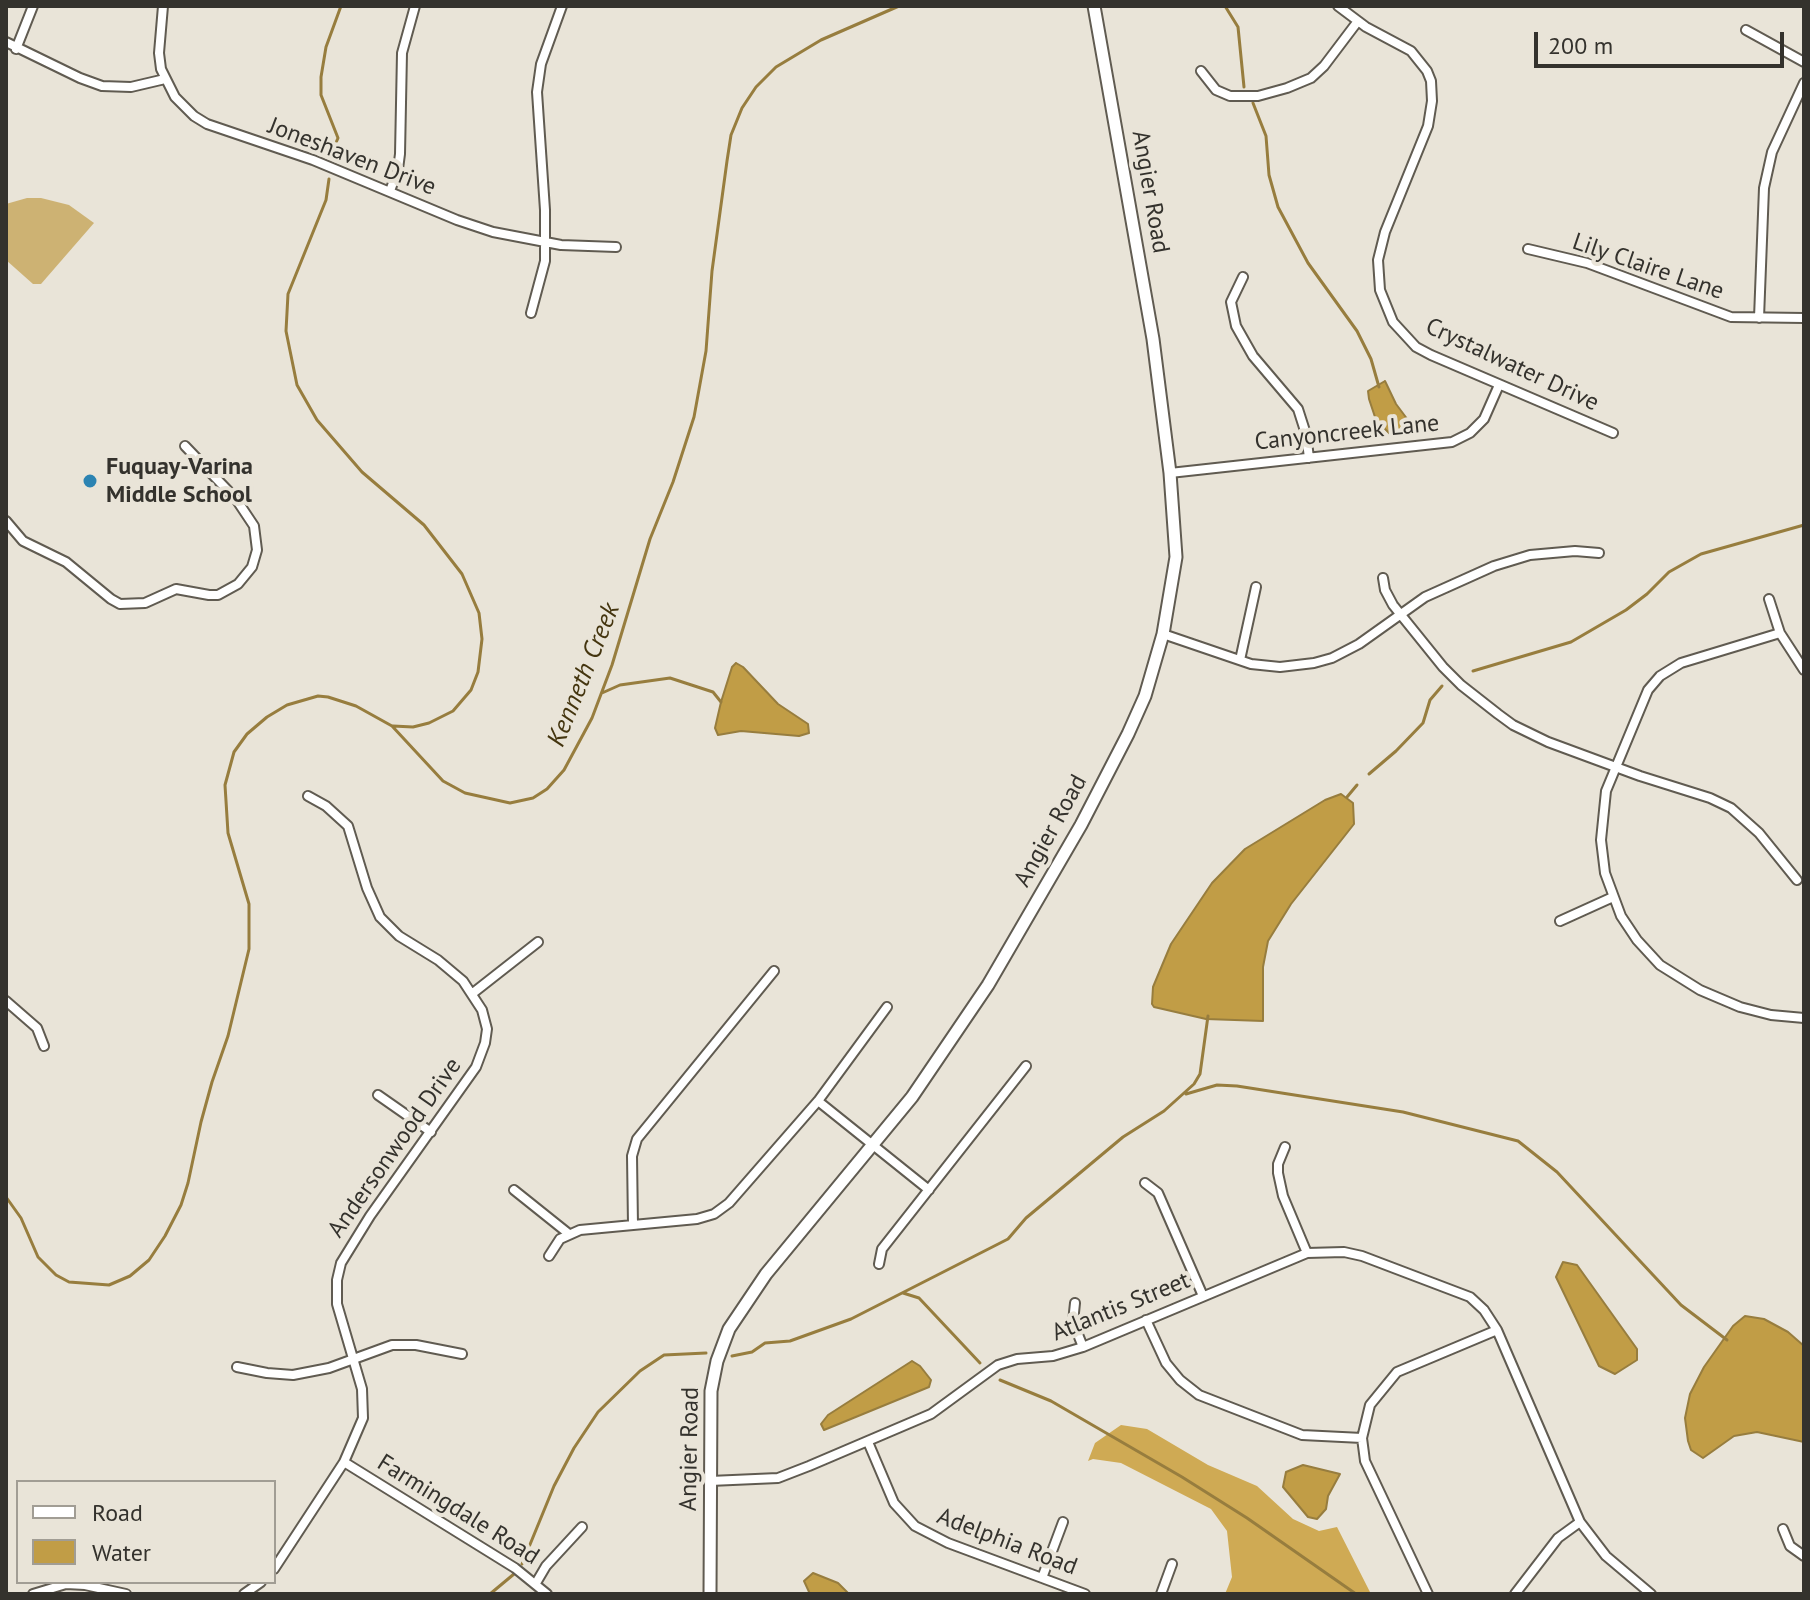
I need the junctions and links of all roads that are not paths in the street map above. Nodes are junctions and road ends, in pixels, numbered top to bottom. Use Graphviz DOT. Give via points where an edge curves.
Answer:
graph roads {
  1 [pos="33,6"];
  2 [pos="163,6"];
  3 [pos="415,6"];
  4 [pos="562,6"];
  5 [pos="1094,6"];
  6 [pos="1338,6"];
  7 [pos="1358,21"];
  8 [pos="1746,30"];
  9 [pos="6,42"];
  10 [pos="16,49"];
  11 [pos="1804,62"];
  12 [pos="1201,71"];
  13 [pos="165,79"];
  14 [pos="1804,83"];
  15 [pos="390,191"];
  16 [pos="545,241"];
  17 [pos="616,247"];
  18 [pos="1528,249"];
  19 [pos="1243,277"];
  20 [pos="531,313"];
  21 [pos="1759,318"];
  22 [pos="1804,318"];
  23 [pos="1499,385"];
  24 [pos="1613,433"];
  25 [pos="185,446"];
  26 [pos="1309,458"];
  27 [pos="1170,473"];
  28 [pos="6,521"];
  29 [pos="1599,553"];
  30 [pos="1383,578"];
  31 [pos="1256,587"];
  32 [pos="1769,599"];
  33 [pos="1399,614"];
  34 [pos="1780,633"];
  35 [pos="1163,634"];
  36 [pos="1240,660"];
  37 [pos="1804,670"];
  38 [pos="1615,766"];
  39 [pos="308,796"];
  40 [pos="1797,880"];
  41 [pos="1613,897"];
  42 [pos="1560,921"];
  43 [pos="538,942"];
  44 [pos="774,971"];
  45 [pos="473,993"];
  46 [pos="6,1001"];
  47 [pos="887,1007"];
  48 [pos="1804,1018"];
  49 [pos="44,1046"];
  50 [pos="1026,1066"];
  51 [pos="378,1095"];
  52 [pos="818,1101"];
  53 [pos="431,1132"];
  54 [pos="873,1145"];
  55 [pos="1285,1147"];
  56 [pos="1145,1183"];
  57 [pos="514,1190"];
  58 [pos="929,1190"];
  59 [pos="633,1225"];
  60 [pos="569,1234"];
  61 [pos="1307,1253"];
  62 [pos="549,1256"];
  63 [pos="879,1264"];
  64 [pos="1203,1296"];
  65 [pos="1075,1303"];
  66 [pos="1146,1320"];
  67 [pos="1497,1330"];
  68 [pos="1083,1347"];
  69 [pos="462,1354"];
  70 [pos="355,1359"];
  71 [pos="237,1367"];
  72 [pos="1362,1438"];
  73 [pos="868,1442"];
  74 [pos="344,1462"];
  75 [pos="710,1481"];
  76 [pos="1063,1522"];
  77 [pos="1580,1522"];
  78 [pos="582,1527"];
  79 [pos="1783,1529"];
  80 [pos="1804,1556"];
  81 [pos="1172,1564"];
  82 [pos="276,1566"];
  83 [pos="1042,1578"];
  84 [pos="536,1583"];
  85 [pos="63,1584"];
  86 [pos="76,1584"];
  87 [pos="33,1594"];
  88 [pos="126,1594"];
  89 [pos="547,1594"];
  90 [pos="710,1594"];
  91 [pos="1085,1594"];
  92 [pos="1161,1594"];
  93 [pos="1428,1594"];
  94 [pos="1515,1594"];
  95 [pos="1651,1594"];
  1 -- 10 [label="street"];
  2 -- 13 [label="street" via="159,53"];
  3 -- 15 [label="street" via="402,53 400,154"];
  4 -- 16 [label="street" via="537,92"];
  5 -- 27 [label="street, Angier Road" via="1153,339"];
  6 -- 7 [label="street, Crystalwater Drive"];
  7 -- 12 [label="street" via="1324,66 1296,86 1258,96 1230,96 1216,90"];
  7 -- 23 [label="street, Crystalwater Drive" via="1411,51 1427,71 1432,89 1428,126 1380,247 1383,301 1393,322 1416,347"];
  8 -- 11 [label="street"];
  9 -- 10 [label="street"];
  10 -- 13 [label="street" via="102,86 131,87"];
  13 -- 15 [label="street, Joneshaven Drive" via="184,107 207,124"];
  14 -- 21 [label="street" via="1772,152 1764,188"];
  15 -- 16 [label="street, Joneshaven Drive" via="493,232"];
  16 -- 17 [label="street, Joneshaven Drive"];
  16 -- 20 [label="street"];
  18 -- 21 [label="street, Lily Claire Lane" via="1587,263 1731,317"];
  19 -- 26 [label="street" via="1231,302 1236,326 1253,356 1298,409"];
  21 -- 22 [label="street, Lily Claire Lane"];
  23 -- 24 [label="street, Crystalwater Drive"];
  23 -- 26 [label="street, Canyoncreek Lane" via="1484,419 1462,438"];
  25 -- 28 [label="street" via="236,499 254,526 257,550 252,567 238,584 218,595 176,589 145,603 120,604 66,562 23,541"];
  26 -- 27 [label="street, Canyoncreek Lane"];
  27 -- 35 [label="street, Angier Road" via="1176,557"];
  29 -- 33 [label="street" via="1515,559 1425,597"];
  30 -- 33 [label="street"];
  31 -- 36 [label="street"];
  32 -- 34 [label="street"];
  33 -- 36 [label="street" via="1332,658 1291,667"];
  33 -- 38 [label="street" via="1451,676 1513,725"];
  34 -- 37 [label="street"];
  34 -- 38 [label="street" via="1681,663 1660,676 1639,707"];
  35 -- 36 [label="street"];
  35 -- 54 [label="street, Angier Road" via="1137,715 1075,836 962,1025"];
  38 -- 40 [label="street" via="1731,808"];
  38 -- 41 [label="street" via="1601,824 1603,863"];
  39 -- 45 [label="street, Andersonwood Drive" via="348,826 380,917"];
  41 -- 42 [label="street"];
  41 -- 48 [label="street" via="1637,940 1680,979 1740,1007"];
  43 -- 45 [label="street"];
  44 -- 59 [label="street" via="637,1139 632,1156"];
  45 -- 53 [label="street, Andersonwood Drive" via="485,1020 485,1043 476,1067"];
  46 -- 49 [label="street" via="37,1028"];
  47 -- 52 [label="street"];
  50 -- 58 [label="street"];
  51 -- 53 [label="street"];
  52 -- 54 [label="street"];
  52 -- 59 [label="street" via="744,1189 714,1214"];
  53 -- 70 [label="street, Andersonwood Drive" via="341,1263 337,1304"];
  54 -- 58 [label="street"];
  54 -- 75 [label="street, Angier Road" via="760,1281 729,1329 712,1382"];
  55 -- 61 [label="street" via="1278,1173"];
  56 -- 64 [label="street" via="1158,1193"];
  57 -- 60 [label="street"];
  58 -- 63 [label="street" via="882,1249"];
  59 -- 60 [label="street"];
  60 -- 62 [label="street"];
  61 -- 64 [label="street, Atlantis Street"];
  61 -- 67 [label="street, Atlantis Street" via="1362,1256 1470,1297"];
  64 -- 66 [label="street, Atlantis Street"];
  65 -- 68 [label="street" via="1073,1322"];
  66 -- 68 [label="street, Atlantis Street"];
  66 -- 72 [label="street" via="1166,1363 1199,1395 1302,1435"];
  67 -- 72 [label="street" via="1397,1372 1370,1405"];
  67 -- 77 [label="street, Atlantis Street"];
  68 -- 73 [label="street, Atlantis Street" via="998,1365 931,1414"];
  69 -- 70 [label="street" via="405,1345"];
  70 -- 71 [label="street" via="293,1375"];
  70 -- 74 [label="street, Andersonwood Drive" via="363,1418"];
  72 -- 93 [label="street" via="1365,1461"];
  73 -- 75 [label="street, Atlantis Street" via="778,1478"];
  73 -- 83 [label="street, Adelphia Road" via="894,1503 915,1526"];
  74 -- 82 [label="street, Andersonwood Drive"];
  74 -- 84 [label="street, Farmingdale Road"];
  75 -- 90 [label="street, Angier Road"];
  76 -- 83 [label="street"];
  77 -- 94 [label="street" via="1558,1538"];
  77 -- 95 [label="street, Atlantis Street" via="1606,1556"];
  78 -- 84 [label="street"];
  79 -- 80 [label="street" via="1790,1546"];
  81 -- 92 [label="street"];
  83 -- 91 [label="street, Adelphia Road"];
  84 -- 89 [label="street, Farmingdale Road"];
  85 -- 87 [label="street"];
  86 -- 88 [label="street"];
}
